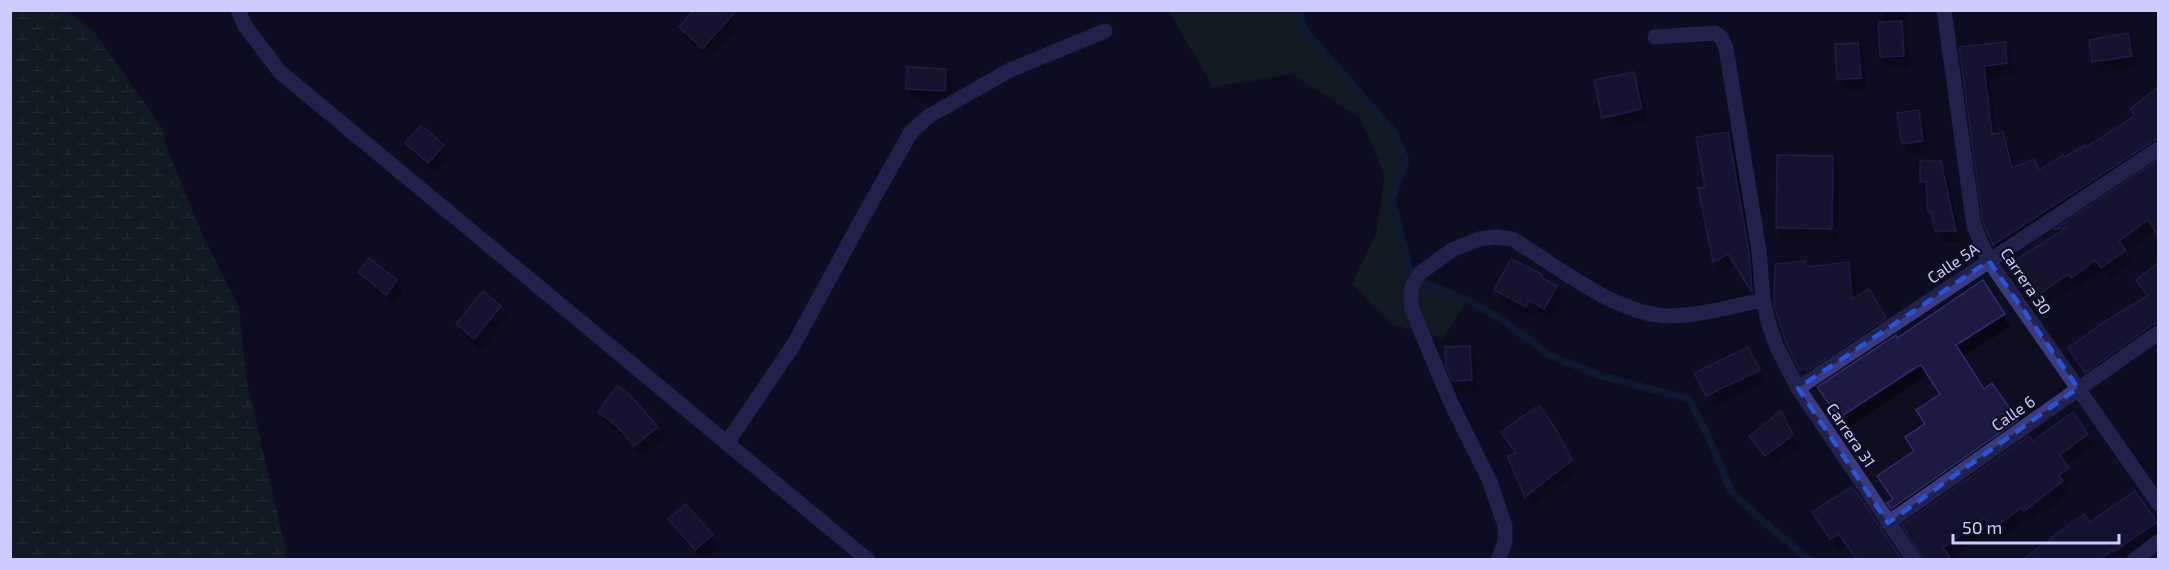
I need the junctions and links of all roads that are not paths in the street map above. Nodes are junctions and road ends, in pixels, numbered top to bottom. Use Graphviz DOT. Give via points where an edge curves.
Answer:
graph roads {
  1 [pos="238,10"];
  2 [pos="1944,10"];
  3 [pos="1106,31"];
  4 [pos="1655,38"];
  5 [pos="2158,149"];
  6 [pos="1989,261"];
  7 [pos="1763,300"];
  8 [pos="2158,333"];
  9 [pos="1798,388"];
  10 [pos="2079,388"];
  11 [pos="728,443"];
  12 [pos="2158,502"];
  13 [pos="1888,523"];
  14 [pos="2158,542"];
  15 [pos="868,560"];
  16 [pos="1498,560"];
  17 [pos="1914,560"];
  18 [pos="2134,560"];
  1 -- 11 [label="street" via="245,26 280,72"];
  2 -- 6 [label="street, Carrera 30" via="1974,226"];
  3 -- 11 [label="street" via="1010,70 929,116 912,132 794,344"];
  4 -- 7 [label="street, Carrera 31" via="1714,33 1726,48 1759,250"];
  5 -- 6 [label="street, Calle 5A"];
  6 -- 9 [label="street, Calle 5A"];
  6 -- 10 [label="street, Carrera 30"];
  7 -- 9 [label="street, Carrera 31" via="1777,347"];
  7 -- 16 [label="street" via="1672,316 1626,308 1512,240 1496,237 1464,243 1420,273 1412,287 1412,310 1490,482 1505,526 1505,542"];
  8 -- 10 [label="street, Calle 6"];
  9 -- 13 [label="street, Carrera 31"];
  10 -- 12 [label="street, Carrera 30"];
  10 -- 13 [label="street, Calle 6"];
  11 -- 15 [label="street"];
  13 -- 17 [label="street, Carrera 31"];
  14 -- 18 [label="street"];
}
